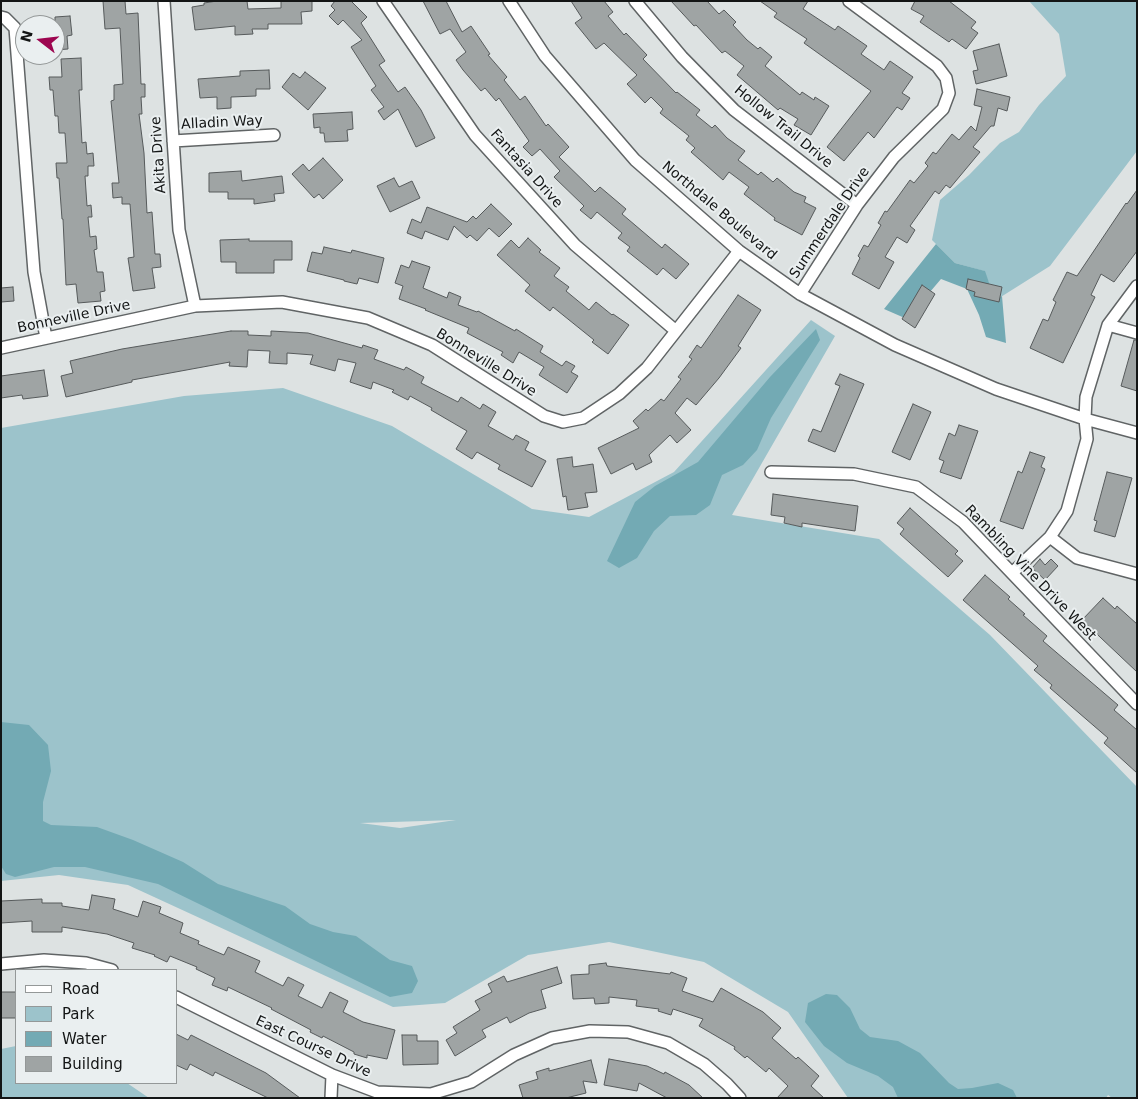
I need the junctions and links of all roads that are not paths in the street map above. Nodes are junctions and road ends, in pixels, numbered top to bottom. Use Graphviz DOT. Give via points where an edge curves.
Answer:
graph roads {
  1 [pos="164,1"];
  2 [pos="383,1"];
  3 [pos="508,1"];
  4 [pos="635,1"];
  5 [pos="849,1"];
  6 [pos="1,17"];
  7 [pos="274,135"];
  8 [pos="173,141"];
  9 [pos="857,205"];
  10 [pos="738,250"];
  11 [pos="1137,286"];
  12 [pos="800,294"];
  13 [pos="195,306"];
  14 [pos="1108,325"];
  15 [pos="676,331"];
  16 [pos="1137,333"];
  17 [pos="46,338"];
  18 [pos="1,348"];
  19 [pos="1085,419"];
  20 [pos="1137,433"];
  21 [pos="771,472"];
  22 [pos="1050,538"];
  23 [pos="1012,573"];
  24 [pos="1137,574"];
  25 [pos="1137,704"];
  26 [pos="1,964"];
  27 [pos="108,969"];
  28 [pos="178,998"];
  29 [pos="332,1075"];
  30 [pos="331,1098"];
  31 [pos="740,1098"];
  1 -- 8 [label="street, Akita Drive"];
  2 -- 15 [label="street, Fantasia Drive" via="475,135 575,245"];
  3 -- 10 [label="street, Northdale Boulevard" via="544,56 635,160"];
  4 -- 9 [label="street, Hollow Trail Drive" via="682,57 734,110"];
  5 -- 9 [label="street, Summerdale Drive" via="937,66 946,78 948,93 943,109 894,157"];
  6 -- 17 [label="street" via="15,28 34,272"];
  7 -- 8 [label="street, Alladin Way"];
  8 -- 13 [label="street, Akita Drive" via="179,230"];
  9 -- 12 [label="street, Summerdale Drive"];
  10 -- 12 [label="street, Northdale Boulevard"];
  10 -- 15 [label="street, Bonneville Drive"];
  11 -- 14 [label="street"];
  12 -- 19 [label="street, Northdale Boulevard" via="895,345 996,389"];
  13 -- 15 [label="street, Bonneville Drive" via="282,302 368,318 432,345 544,416 563,422 583,418 620,394 647,368"];
  13 -- 17 [label="street, Bonneville Drive"];
  14 -- 16 [label="street"];
  14 -- 19 [label="street" via="1086,397"];
  17 -- 18 [label="street, Bonneville Drive"];
  19 -- 20 [label="street, Northdale Boulevard"];
  19 -- 22 [label="street" via="1087,440 1066,511"];
  21 -- 23 [label="street, Rambling Vine Drive West" via="854,474 916,487 963,522"];
  22 -- 23 [label="street"];
  22 -- 24 [label="street" via="1077,558"];
  23 -- 25 [label="street, Rambling Vine Drive West"];
  26 -- 27 [label="street" via="44,960 86,963"];
  28 -- 29 [label="street, East Course Drive"];
  29 -- 30 [label="street"];
  29 -- 31 [label="street, East Course Drive" via="377,1092 431,1094 471,1082 514,1054 552,1038 590,1031 628,1032 668,1043 704,1064"];
}
